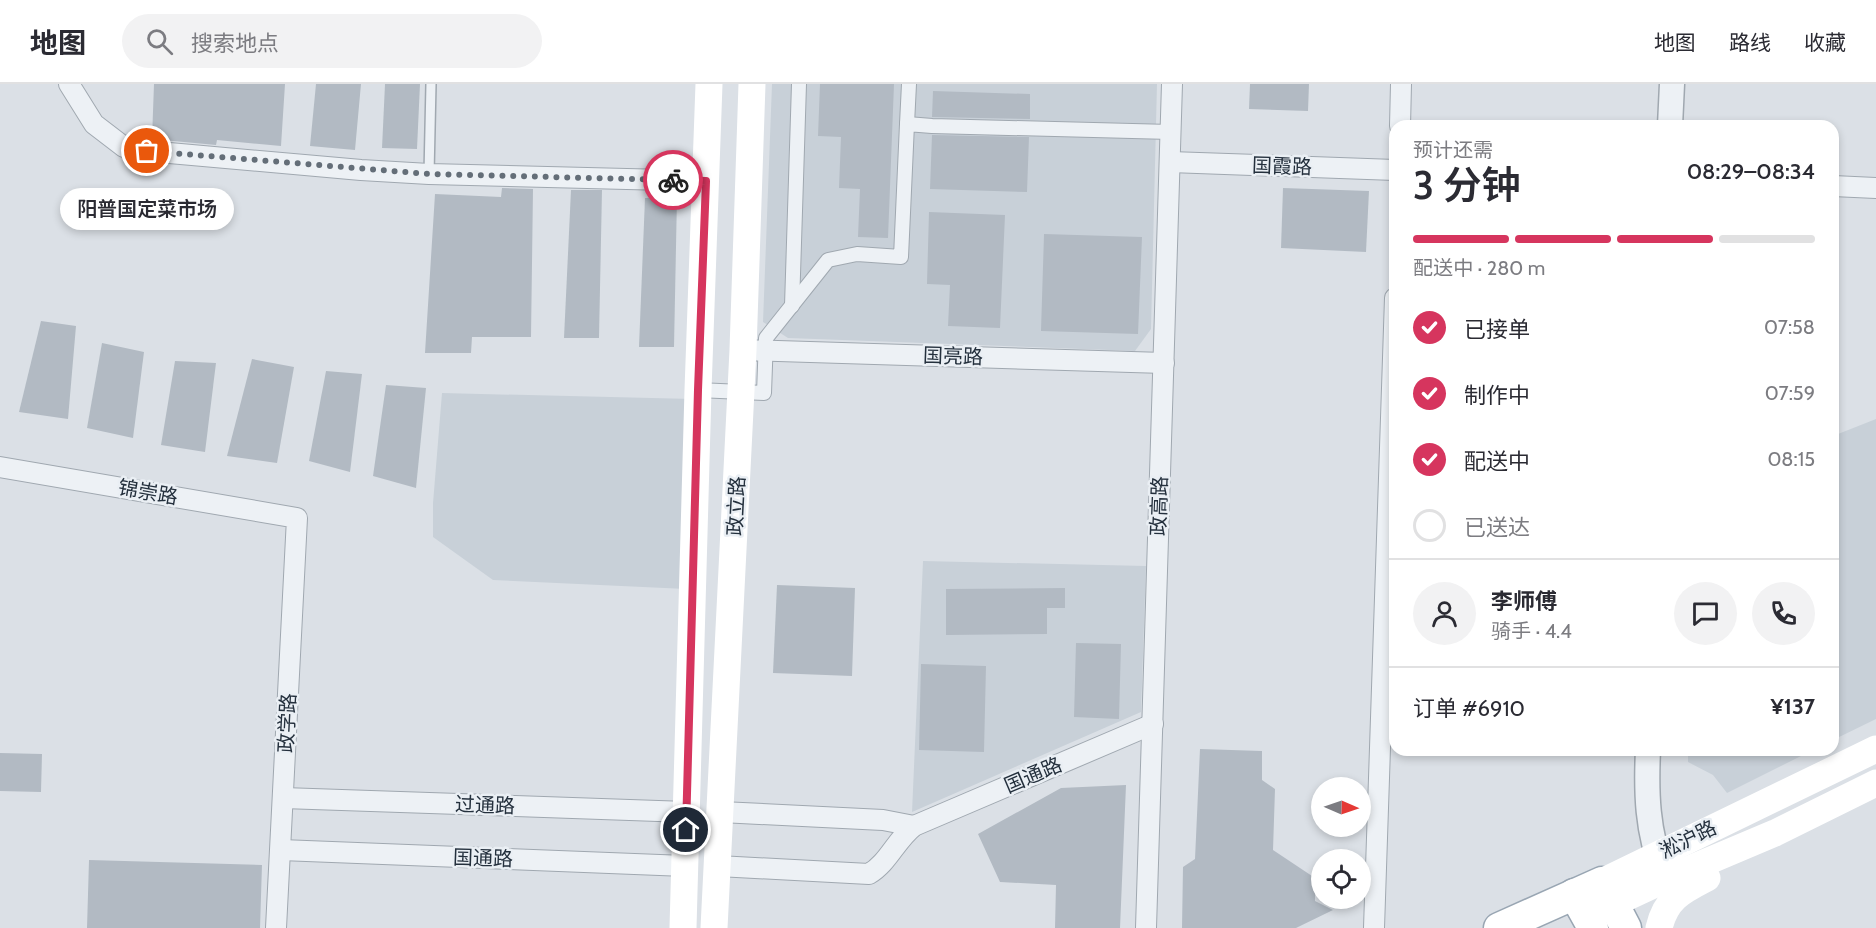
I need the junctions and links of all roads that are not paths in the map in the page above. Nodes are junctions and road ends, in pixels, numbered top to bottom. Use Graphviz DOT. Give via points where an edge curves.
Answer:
graph roads {
  1 [pos="69,84"];
  2 [pos="431,84"];
  3 [pos="709,84"];
  4 [pos="752,84"];
  5 [pos="799,84"];
  6 [pos="909,84"];
  7 [pos="1172,84"];
  8 [pos="1401,84"];
  9 [pos="1671,84"];
  10 [pos="1400,120"];
  11 [pos="1670,120"];
  12 [pos="908,124"];
  13 [pos="1171,132"];
  14 [pos="1170,162"];
  15 [pos="1389,170"];
  16 [pos="429,174"];
  17 [pos="706,181"];
  18 [pos="1839,186"];
  19 [pos="1876,188"];
  20 [pos="792,306"];
  21 [pos="754,350"];
  22 [pos="1164,363"];
  23 [pos="698,390"];
  24 [pos="741,391"];
  25 [pos="0,467"];
  26 [pos="297,518"];
  27 [pos="1389,645"];
  28 [pos="1153,724"];
  29 [pos="1876,749"];
  30 [pos="1648,756"];
  31 [pos="1876,783"];
  32 [pos="283,798"];
  33 [pos="687,812"];
  34 [pos="721,812"];
  35 [pos="914,826"];
  36 [pos="1775,833"];
  37 [pos="281,850"];
  38 [pos="1656,854"];
  39 [pos="685,866"];
  40 [pos="718,866"];
  41 [pos="1666,879"];
  42 [pos="1614,904"];
  43 [pos="1580,917"];
  44 [pos="276,928"];
  45 [pos="683,928"];
  46 [pos="714,928"];
  47 [pos="1146,928"];
  48 [pos="1374,928"];
  49 [pos="1499,928"];
  50 [pos="1659,928"];
  1 -- 16 [label="street" via="94,124 124,147"];
  2 -- 16 [label="lane"];
  3 -- 17 [label="main road, 政立路"];
  4 -- 21 [label="main road, 政立路"];
  5 -- 20 [label="street"];
  6 -- 12 [label="street"];
  7 -- 13 [label="street, 政高路"];
  8 -- 10 [label="street"];
  9 -- 11 [label="street"];
  12 -- 13 [label="street"];
  12 -- 20 [label="street" via="901,257 857,254 828,260"];
  13 -- 14 [label="street, 政高路"];
  14 -- 15 [label="street, 国霞路"];
  14 -- 22 [label="street, 政高路"];
  16 -- 17 [label="street"];
  17 -- 23 [label="main road, 政立路"];
  18 -- 19 [label="street"];
  20 -- 21 [label="street"];
  21 -- 22 [label="street, 国亮路"];
  21 -- 24 [label="main road, 政立路"];
  22 -- 28 [label="street, 政高路"];
  23 -- 24 [label="street"];
  23 -- 33 [label="main road, 政立路"];
  24 -- 34 [label="main road, 政立路"];
  25 -- 26 [label="street, 锦崇路"];
  26 -- 32 [label="street, 政学路"];
  27 -- 48 [label="street"];
  28 -- 35 [label="street, 国通路"];
  28 -- 47 [label="street, 政高路"];
  29 -- 38 [label="main road, 淞沪路"];
  30 -- 38 [label="street" via="1646,791"];
  31 -- 36 [label="main road, 淞沪路"];
  32 -- 33 [label="street, 过通路"];
  32 -- 37 [label="street, 政学路"];
  33 -- 39 [label="main road, 政立路"];
  34 -- 35 [label="street" via="884,820"];
  34 -- 40 [label="main road, 政立路"];
  35 -- 40 [label="street, 国通路" via="886,860 868,874"];
  36 -- 41 [label="main road, 淞沪路"];
  36 -- 50 [label="main road" via="1744,856 1675,895"];
  37 -- 39 [label="street, 国通路"];
  37 -- 44 [label="street, 政学路"];
  38 -- 41 [label="street"];
  38 -- 42 [label="main road, 淞沪路"];
  39 -- 45 [label="main road, 政立路"];
  40 -- 46 [label="main road, 政立路"];
  41 -- 42 [label="main road, 淞沪路"];
  42 -- 43 [label="main road, 淞沪路"];
  43 -- 49 [label="main road, 淞沪路"];
}
